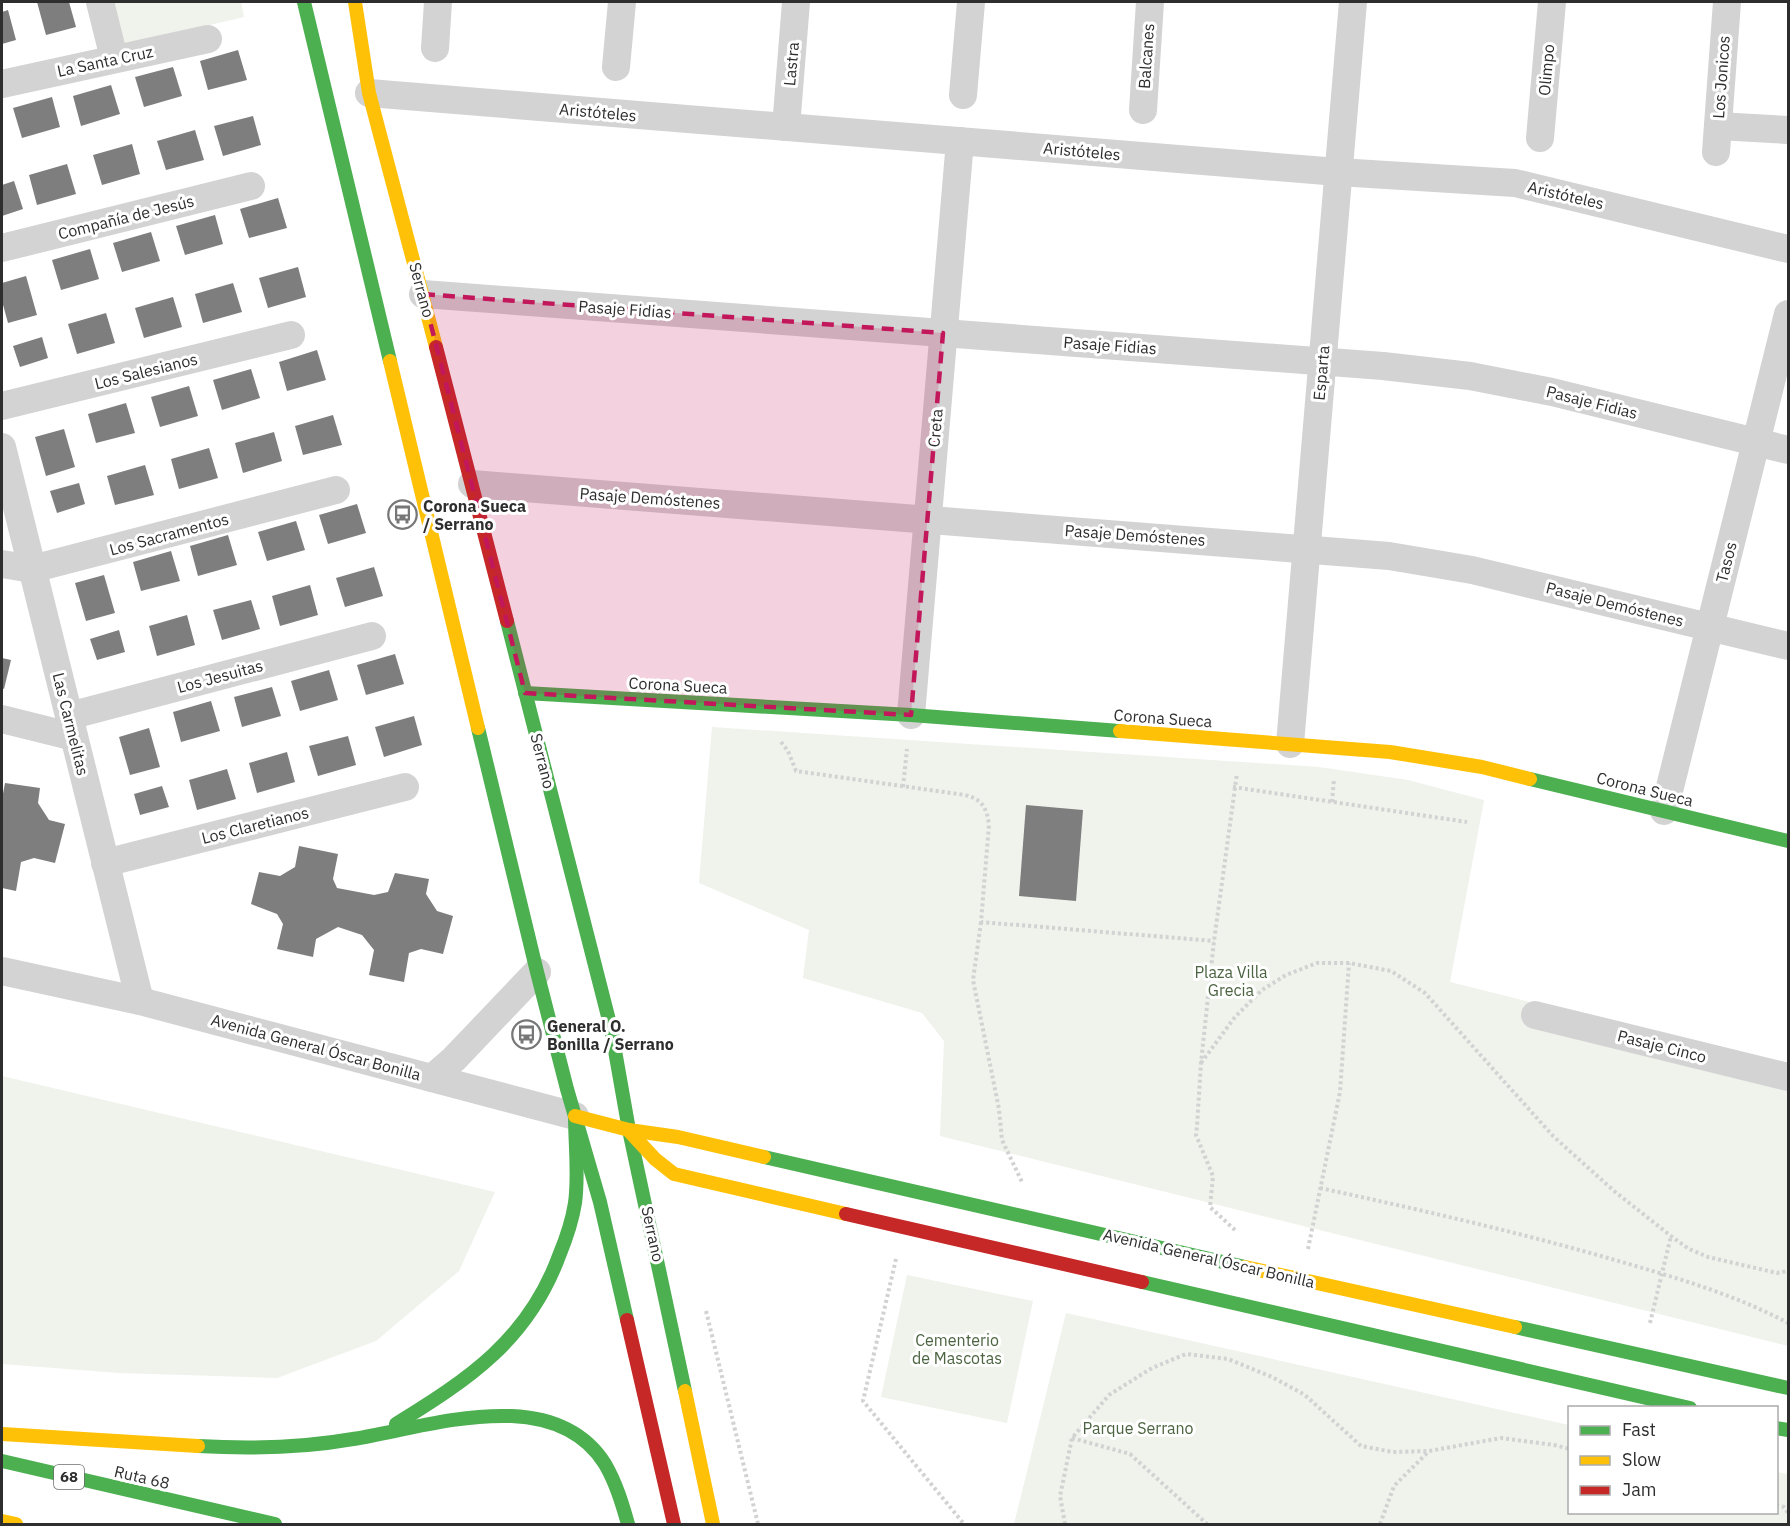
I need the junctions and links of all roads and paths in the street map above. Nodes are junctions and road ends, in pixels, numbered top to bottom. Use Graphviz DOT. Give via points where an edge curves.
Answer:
graph roads {
  1 [pos="100,2"];
  2 [pos="304,2"];
  3 [pos="356,2"];
  4 [pos="438,2"];
  5 [pos="622,2"];
  6 [pos="796,2"];
  7 [pos="971,2"];
  8 [pos="1150,2"];
  9 [pos="1353,2"];
  10 [pos="1552,2"];
  11 [pos="1727,2"];
  12 [pos="208,39"];
  13 [pos="435,48"];
  14 [pos="114,58"];
  15 [pos="616,67"];
  16 [pos="2,84"];
  17 [pos="369,93"];
  18 [pos="963,95"];
  19 [pos="1143,110"];
  20 [pos="786,127"];
  21 [pos="1788,130"];
  22 [pos="1540,138"];
  23 [pos="960,141"];
  24 [pos="1338,172"];
  25 [pos="251,186"];
  26 [pos="2,248"];
  27 [pos="1788,249"];
  28 [pos="423,294"];
  29 [pos="1788,314"];
  30 [pos="943,333"];
  31 [pos="291,335"];
  32 [pos="1322,361"];
  33 [pos="2,406"];
  34 [pos="1756,442"];
  35 [pos="2,447"];
  36 [pos="1788,450"];
  37 [pos="472,484"];
  38 [pos="336,490"];
  39 [pos="927,520"];
  40 [pos="1306,548"];
  41 [pos="2,564"];
  42 [pos="32,569"];
  43 [pos="1710,627"];
  44 [pos="372,636"];
  45 [pos="1788,646"];
  46 [pos="525,693"];
  47 [pos="910,715"];
  48 [pos="2,719"];
  49 [pos="71,727"];
  50 [pos="1244,741"];
  51 [pos="1290,744"];
  52 [pos="796,771"];
  53 [pos="405,787"];
  54 [pos="903,787"];
  55 [pos="1233,787"];
  56 [pos="1664,811"];
  57 [pos="1467,822"];
  58 [pos="1788,841"];
  59 [pos="105,863"];
  60 [pos="981,922"];
  61 [pos="1214,941"];
  62 [pos="1349,963"];
  63 [pos="2,971"];
  64 [pos="537,972"];
  65 [pos="140,1002"];
  66 [pos="1535,1015"];
  67 [pos="1201,1064"];
  68 [pos="1788,1077"];
  69 [pos="432,1078"];
  70 [pos="574,1116"];
  71 [pos="629,1130"];
  72 [pos="1320,1188"];
  73 [pos="1022,1216"];
  74 [pos="904,1227"];
  75 [pos="1671,1236"];
  76 [pos="1256,1270"];
  77 [pos="1788,1271"];
  78 [pos="1662,1274"];
  79 [pos="1301,1279"];
  80 [pos="705,1307"];
  81 [pos="1788,1323"];
  82 [pos="1648,1331"];
  83 [pos="1788,1388"];
  84 [pos="1686,1406"];
  85 [pos="382,1433"];
  86 [pos="2,1434"];
  87 [pos="1072,1438"];
  88 [pos="1568,1449"];
  89 [pos="1429,1451"];
  90 [pos="2,1461"];
  91 [pos="2,1521"];
  92 [pos="628,1522"];
  93 [pos="16,1524"];
  94 [pos="275,1524"];
  95 [pos="674,1524"];
  96 [pos="713,1524"];
  97 [pos="758,1524"];
  98 [pos="964,1524"];
  99 [pos="1065,1524"];
  100 [pos="1207,1524"];
  101 [pos="1380,1524"];
  1 -- 14 [label="street"];
  2 -- 64 [label="main road"];
  3 -- 17 [label="main road, Serrano"];
  4 -- 13 [label="street"];
  5 -- 15 [label="street"];
  6 -- 20 [label="street, Lastra"];
  7 -- 18 [label="street"];
  8 -- 19 [label="street, Balcanes"];
  9 -- 24 [label="street, Esparta"];
  10 -- 22 [label="street, Olimpo"];
  11 -- 21 [label="street, Los Jonicos" via="1717,139"];
  12 -- 14 [label="street, La Santa Cruz"];
  14 -- 16 [label="street, La Santa Cruz"];
  17 -- 20 [label="street, Aristóteles"];
  17 -- 28 [label="main road, Serrano"];
  20 -- 23 [label="street, Aristóteles"];
  23 -- 24 [label="street, Aristóteles"];
  23 -- 30 [label="street, Creta"];
  24 -- 27 [label="street, Aristóteles" via="1515,183"];
  24 -- 32 [label="street, Esparta"];
  25 -- 26 [label="street, Compañía de Jesús"];
  28 -- 30 [label="street, Pasaje Fidias"];
  28 -- 37 [label="main road, Serrano"];
  29 -- 34 [label="street, Tasos"];
  30 -- 32 [label="street, Pasaje Fidias"];
  30 -- 39 [label="street, Creta"];
  31 -- 33 [label="street, Los Salesianos"];
  32 -- 34 [label="street, Pasaje Fidias" via="1470,376"];
  32 -- 40 [label="street, Esparta"];
  34 -- 36 [label="street, Pasaje Fidias"];
  34 -- 43 [label="street, Tasos"];
  35 -- 42 [label="street, Las Carmelitas"];
  37 -- 39 [label="street, Pasaje Demóstenes"];
  37 -- 46 [label="main road, Serrano"];
  38 -- 42 [label="street, Los Sacramentos"];
  39 -- 40 [label="street, Pasaje Demóstenes"];
  39 -- 47 [label="street, Creta"];
  40 -- 43 [label="street, Pasaje Demóstenes" via="1472,570"];
  40 -- 51 [label="street, Esparta"];
  41 -- 42 [label="street, Los Sacramentos"];
  42 -- 49 [label="street, Las Carmelitas"];
  43 -- 45 [label="street, Pasaje Demóstenes"];
  43 -- 56 [label="street, Tasos"];
  44 -- 49 [label="street, Los Jesuitas"];
  46 -- 47 [label="main road, Corona Sueca"];
  46 -- 71 [label="main road, Serrano" via="611,1028"];
  47 -- 50 [label="main road, Corona Sueca"];
  47 -- 54 [label="path"];
  48 -- 49 [label="street, Los Jesuitas"];
  49 -- 59 [label="street, Las Carmelitas"];
  50 -- 51 [label="main road, Corona Sueca"];
  50 -- 55 [label="path"];
  51 -- 56 [label="main road, Corona Sueca" via="1429,757"];
  52 -- 54 [label="path"];
  53 -- 59 [label="street, Los Claretianos"];
  54 -- 60 [label="path" via="965,795 982,803 988,812"];
  55 -- 57 [label="path"];
  55 -- 61 [label="path"];
  56 -- 58 [label="main road, Corona Sueca"];
  59 -- 65 [label="street, Las Carmelitas"];
  60 -- 61 [label="path"];
  60 -- 73 [label="path" via="973,980 1002,1140 1024,1185"];
  61 -- 67 [label="path"];
  62 -- 67 [label="path" via="1317,963 1262,990 1235,1017"];
  62 -- 72 [label="path" via="1340,1092"];
  62 -- 75 [label="path" via="1391,971 1425,993 1553,1136"];
  63 -- 65 [label="street, Avenida General Óscar Bonilla"];
  64 -- 69 [label="street"];
  64 -- 70 [label="main road"];
  65 -- 69 [label="street, Avenida General Óscar Bonilla"];
  66 -- 68 [label="street, Pasaje Cinco"];
  67 -- 76 [label="path" via="1196,1135 1213,1176 1210,1207 1256,1251"];
  69 -- 70 [label="street, Avenida General Óscar Bonilla"];
  70 -- 71 [label="main road, Avenida General Óscar Bonilla"];
  70 -- 85 [label="main road" via="576,1190 571,1223 549,1283 513,1339 458,1385"];
  70 -- 95 [label="main road" via="600,1202"];
  71 -- 73 [label="main road, Avenida General Óscar Bonilla" via="678,1137"];
  71 -- 74 [label="main road" via="674,1174"];
  71 -- 96 [label="main road, Serrano"];
  72 -- 78 [label="path" via="1449,1216"];
  72 -- 79 [label="path"];
  73 -- 76 [label="main road, Avenida General Óscar Bonilla"];
  74 -- 84 [label="main road"];
  74 -- 98 [label="path" via="863,1401"];
  75 -- 77 [label="path" via="1689,1250 1708,1257 1777,1273"];
  75 -- 78 [label="path"];
  76 -- 79 [label="main road, Avenida General Óscar Bonilla"];
  78 -- 81 [label="path" via="1764,1310"];
  78 -- 82 [label="path"];
  79 -- 83 [label="main road, Avenida General Óscar Bonilla"];
  80 -- 97 [label="path"];
  85 -- 86 [label="main road" via="327,1444 281,1447 113,1443"];
  85 -- 92 [label="main road" via="501,1415 555,1424 600,1455 616,1482"];
  87 -- 89 [label="path" via="1109,1395 1152,1368 1186,1354 1228,1359 1272,1377 1305,1395 1361,1446 1393,1452"];
  87 -- 99 [label="path" via="1060,1496"];
  87 -- 100 [label="path" via="1130,1454"];
  88 -- 89 [label="path" via="1501,1438"];
  89 -- 101 [label="path" via="1394,1486"];
  90 -- 94 [label="main road, Ruta 68 / 68"];
  91 -- 93 [label="main road"];
}
